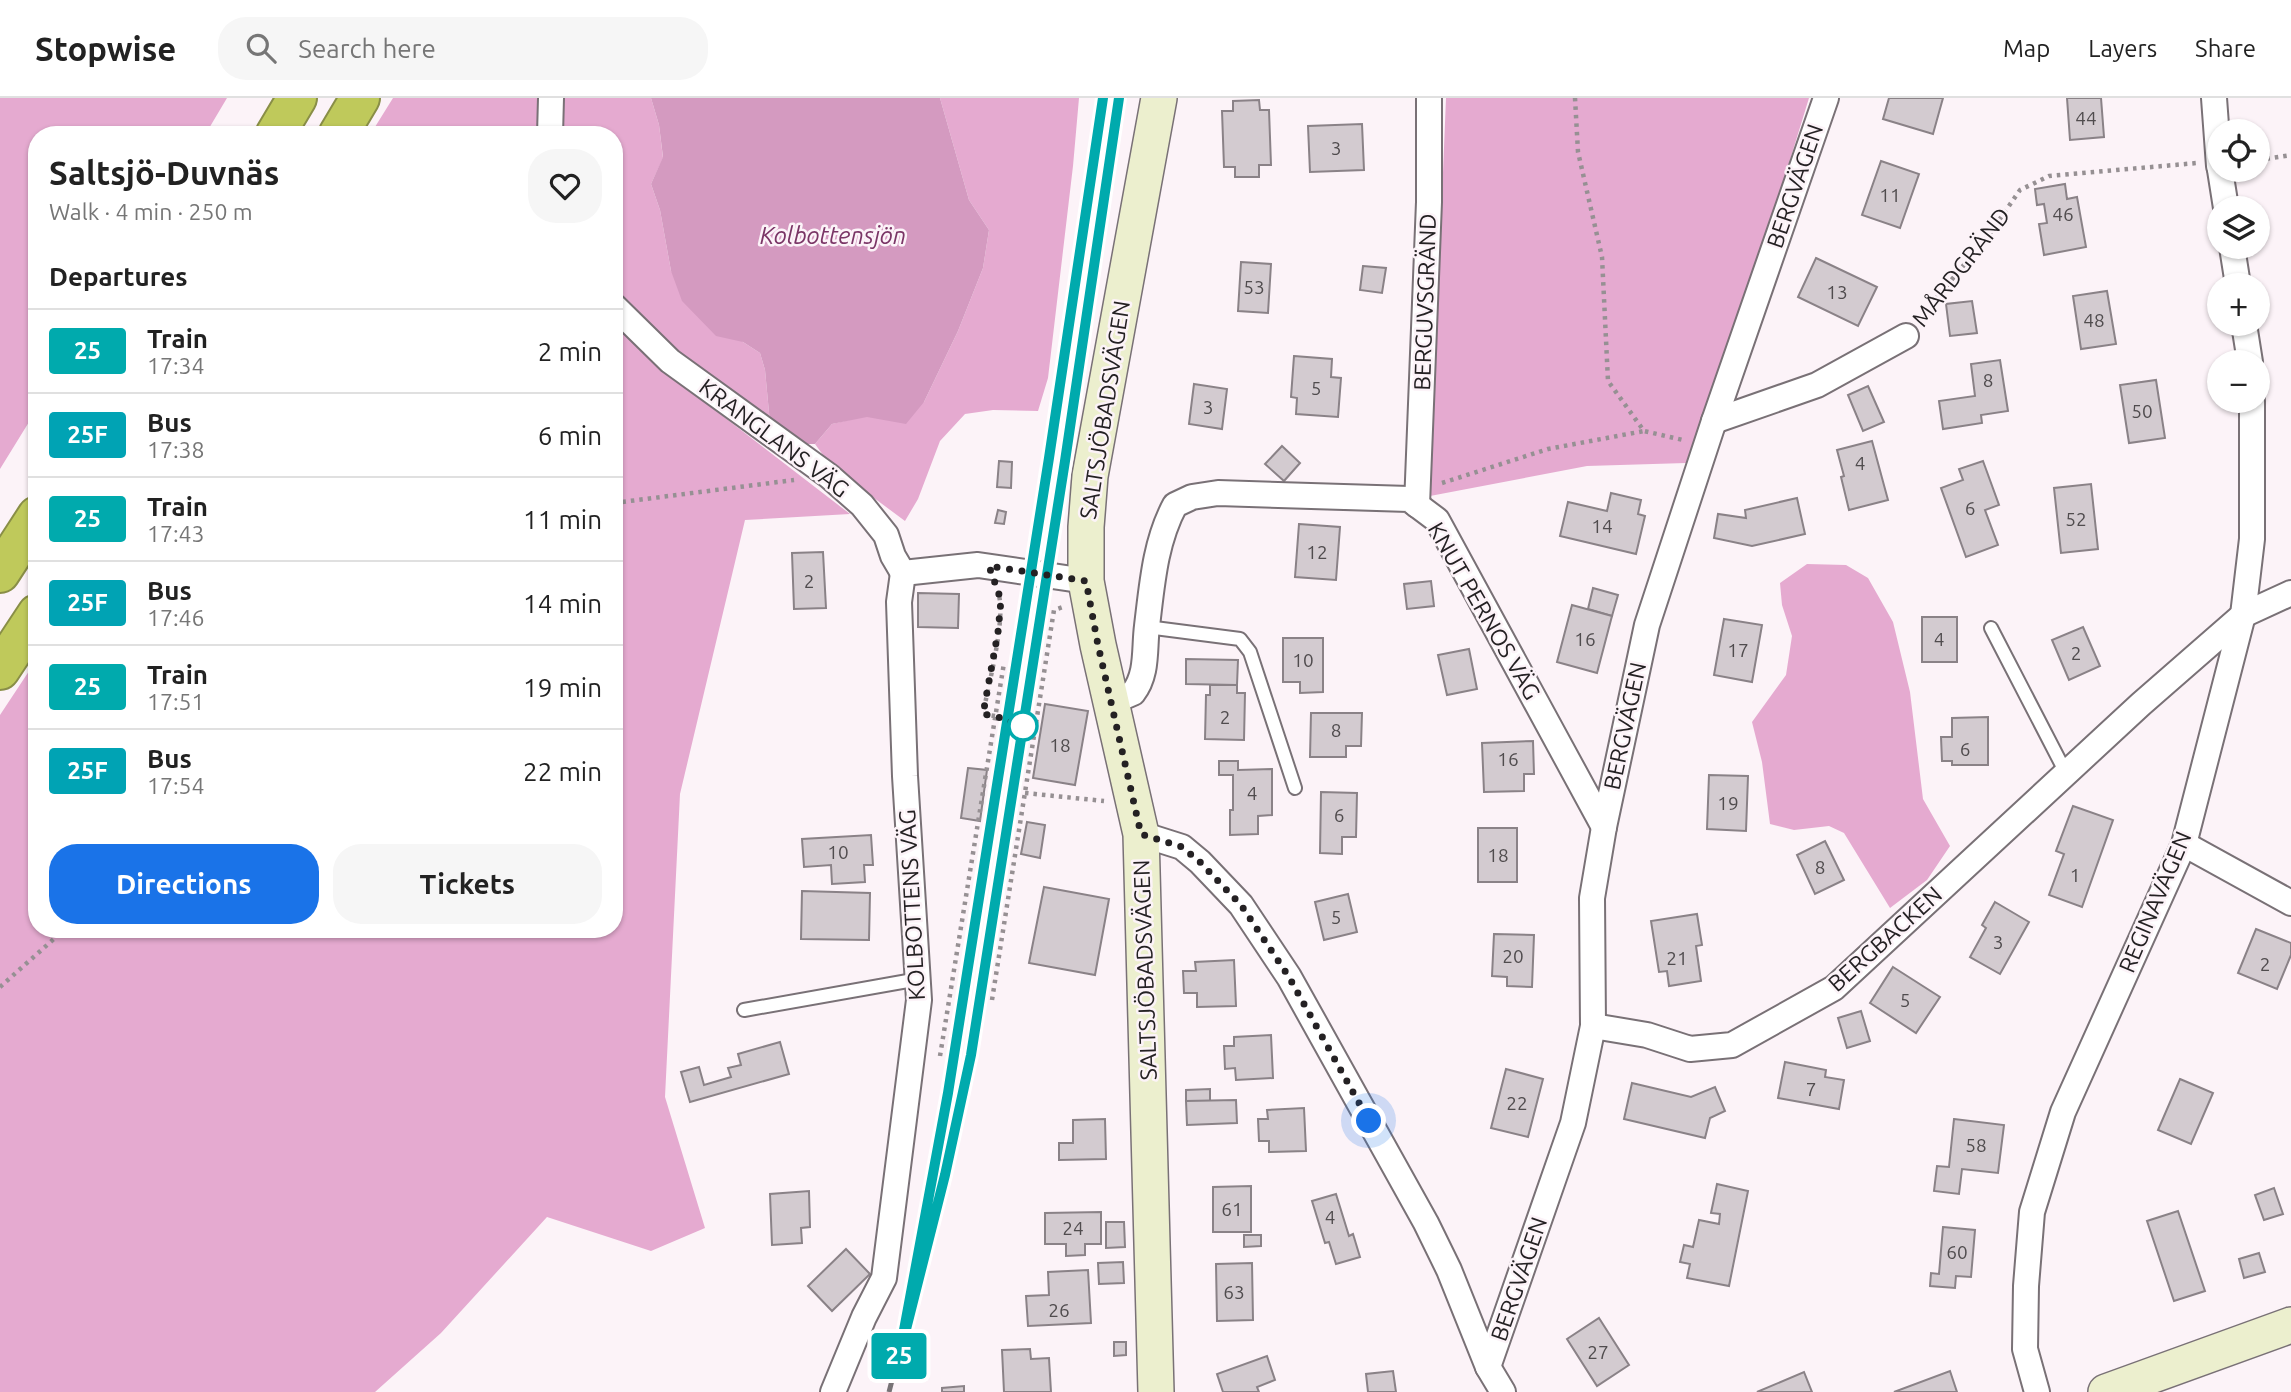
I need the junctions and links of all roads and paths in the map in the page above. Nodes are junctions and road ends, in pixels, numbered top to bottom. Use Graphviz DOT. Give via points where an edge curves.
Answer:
graph roads {
  1 [pos="297,98"];
  2 [pos="360,98"];
  3 [pos="551,98"];
  4 [pos="1160,98"];
  5 [pos="1429,98"];
  6 [pos="1575,98"];
  7 [pos="1826,98"];
  8 [pos="2214,98"];
  9 [pos="2216,119"];
  10 [pos="280,126"];
  11 [pos="343,126"];
  12 [pos="550,126"];
  13 [pos="2291,155"];
  14 [pos="2270,158"];
  15 [pos="2207,167"];
  16 [pos="623,315"];
  17 [pos="1906,336"];
  18 [pos="2252,413"];
  19 [pos="1714,421"];
  20 [pos="1644,431"];
  21 [pos="1706,445"];
  22 [pos="829,476"];
  23 [pos="1417,498"];
  24 [pos="623,502"];
  25 [pos="28,530"];
  26 [pos="989,566"];
  27 [pos="0,573"];
  28 [pos="903,573"];
  29 [pos="1086,581"];
  30 [pos="2291,593"];
  31 [pos="1054,610"];
  32 [pos="2243,615"];
  33 [pos="1147,627"];
  34 [pos="28,628"];
  35 [pos="1991,628"];
  36 [pos="1004,663"];
  37 [pos="0,670"];
  38 [pos="1112,702"];
  39 [pos="995,716"];
  40 [pos="2066,774"];
  41 [pos="1295,788"];
  42 [pos="1025,793"];
  43 [pos="1112,802"];
  44 [pos="1604,827"];
  45 [pos="1141,834"];
  46 [pos="2184,844"];
  47 [pos="2291,903"];
  48 [pos="55,938"];
  49 [pos="919,979"];
  50 [pos="0,987"];
  51 [pos="992,1000"];
  52 [pos="744,1010"];
  53 [pos="1593,1026"];
  54 [pos="940,1056"];
  55 [pos="2291,1325"];
  56 [pos="1488,1367"];
  57 [pos="833,1392"];
  58 [pos="1156,1392"];
  59 [pos="1503,1392"];
  60 [pos="2037,1392"];
  61 [pos="2106,1392"];
  1 -- 10 [label="highway"];
  2 -- 11 [label="highway"];
  3 -- 12 [label="street"];
  4 -- 29 [label="street, SALTSJÖBADSVÄGEN" via="1090,476"];
  5 -- 23 [label="street, BERGUVSGRÄND"];
  6 -- 20 [label="path" via="1578,152 1602,257 1608,381"];
  7 -- 19 [label="street, BERGVÄGEN"];
  8 -- 9 [label="street"];
  13 -- 14 [label="path"];
  15 -- 17 [label="path, MÅRDGRÄND" via="2049,176 2020,190"];
  16 -- 22 [label="street, KRANGLANS VÄG" via="670,361"];
  17 -- 19 [label="street, MÅRDGRÄND" via="1817,385"];
  18 -- 32 [label="street, REGINAVÄGEN" via="2252,540"];
  19 -- 21 [label="street, BERGVÄGEN"];
  20 -- 21 [label="path"];
  20 -- 23 [label="path" via="1548,449"];
  21 -- 44 [label="street, BERGVÄGEN" via="1647,625"];
  22 -- 24 [label="path"];
  22 -- 28 [label="street, KRANGLANS VÄG" via="862,505 886,535"];
  23 -- 33 [label="street, KNUT PERNOS VÄG" via="1192,496 1175,505 1159,542"];
  23 -- 44 [label="street, KNUT PERNOS VÄG" via="1437,520"];
  25 -- 27 [label="highway"];
  26 -- 28 [label="street"];
  26 -- 29 [label="street"];
  26 -- 39 [label="path" via="1001,600 983,714"];
  28 -- 49 [label="street, KOLBOTTENS VÄG" via="899,602 904,736"];
  29 -- 38 [label="street, SALTSJÖBADSVÄGEN"];
  30 -- 32 [label="street, BERGBACKEN"];
  31 -- 42 [label="path"];
  32 -- 40 [label="street, BERGBACKEN"];
  32 -- 46 [label="street, REGINAVÄGEN"];
  33 -- 38 [label="street, KNUT PERNOS VÄG" via="1144,672 1138,686"];
  33 -- 41 [label="lane" via="1240,639 1250,652"];
  34 -- 37 [label="highway"];
  35 -- 40 [label="lane"];
  36 -- 39 [label="path"];
  38 -- 45 [label="street, SALTSJÖBADSVÄGEN"];
  39 -- 54 [label="path"];
  40 -- 53 [label="street, BERGBACKEN" via="1834,988 1768,1026 1732,1045 1690,1049 1647,1035"];
  42 -- 43 [label="path"];
  42 -- 51 [label="path"];
  44 -- 53 [label="street, BERGVÄGEN" via="1592,898"];
  45 -- 56 [label="street" via="1182,847 1200,862 1241,905 1289,977 1426,1223"];
  45 -- 58 [label="street, SALTSJÖBADSVÄGEN"];
  46 -- 47 [label="street"];
  46 -- 60 [label="street, REGINAVÄGEN" via="2063,1112 2032,1212 2025,1349"];
  48 -- 50 [label="path"];
  49 -- 52 [label="lane"];
  49 -- 57 [label="street, KOLBOTTENS VÄG" via="884,1278"];
  53 -- 56 [label="street, BERGVÄGEN" via="1573,1124"];
  55 -- 61 [label="street"];
  56 -- 59 [label="street"];
}
